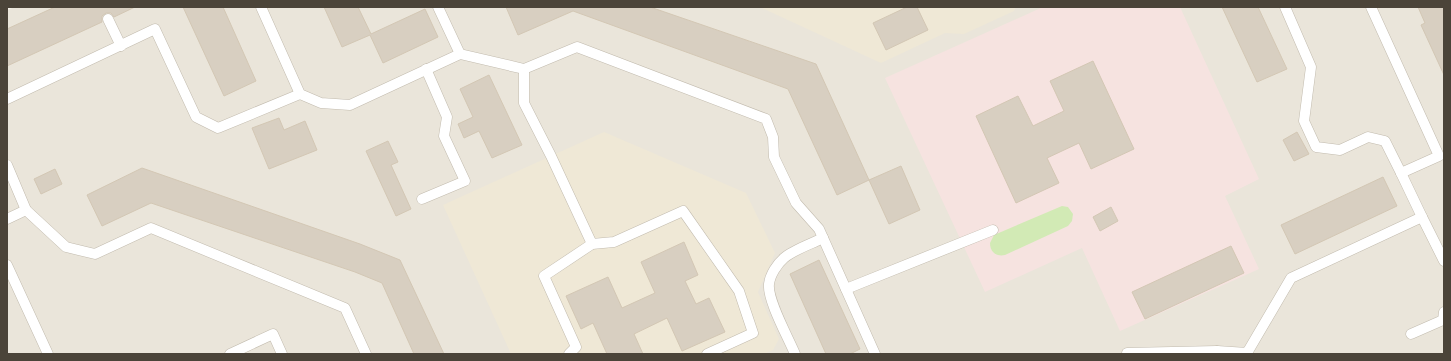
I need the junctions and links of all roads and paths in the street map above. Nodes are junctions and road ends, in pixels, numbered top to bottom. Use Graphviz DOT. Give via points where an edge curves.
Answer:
graph roads {
  1 [pos="261,7"];
  2 [pos="438,7"];
  3 [pos="1285,7"];
  4 [pos="1371,7"];
  5 [pos="108,19"];
  6 [pos="121,46"];
  7 [pos="460,54"];
  8 [pos="426,69"];
  9 [pos="524,69"];
  10 [pos="300,94"];
  11 [pos="7,99"];
  12 [pos="1441,155"];
  13 [pos="7,165"];
  14 [pos="1401,173"];
  15 [pos="422,199"];
  16 [pos="26,210"];
  17 [pos="1422,217"];
  18 [pos="7,219"];
  19 [pos="993,230"];
  20 [pos="823,238"];
  21 [pos="592,244"];
  22 [pos="1444,261"];
  23 [pos="7,265"];
  24 [pos="846,289"];
  25 [pos="1444,312"];
  26 [pos="1412,334"];
  27 [pos="1216,352"];
  28 [pos="1127,353"];
  29 [pos="1247,353"];
  30 [pos="48,354"];
  31 [pos="230,354"];
  32 [pos="282,354"];
  33 [pos="366,354"];
  34 [pos="569,354"];
  35 [pos="708,354"];
  36 [pos="795,354"];
  37 [pos="875,354"];
  1 -- 10 [label="lane"];
  2 -- 7 [label="lane"];
  3 -- 14 [label="lane" via="1311,67 1304,121 1316,147 1340,150 1368,137 1385,141"];
  4 -- 12 [label="lane"];
  5 -- 6 [label="lane"];
  6 -- 10 [label="lane" via="155,30 196,117 218,128"];
  6 -- 11 [label="lane"];
  7 -- 8 [label="lane"];
  7 -- 9 [label="lane"];
  8 -- 10 [label="lane" via="350,105 321,102"];
  8 -- 15 [label="lane" via="448,117 444,136 465,180"];
  9 -- 20 [label="lane" via="576,47 766,119 773,137 774,157 796,203 819,229"];
  9 -- 21 [label="lane" via="524,103"];
  12 -- 14 [label="lane"];
  13 -- 16 [label="lane"];
  14 -- 17 [label="lane"];
  16 -- 18 [label="lane"];
  16 -- 33 [label="lane" via="66,247 95,254 151,228 345,308"];
  17 -- 22 [label="lane"];
  17 -- 29 [label="lane" via="1291,278"];
  19 -- 24 [label="lane"];
  20 -- 24 [label="lane"];
  20 -- 36 [label="lane" via="785,256 776,265 769,285 771,298"];
  21 -- 34 [label="lane" via="544,276 576,347"];
  21 -- 35 [label="lane" via="614,242 683,211 739,291 753,333"];
  23 -- 30 [label="lane"];
  24 -- 37 [label="lane"];
  25 -- 26 [label="lane" via="1443,320"];
  27 -- 28 [label="lane"];
  27 -- 29 [label="lane"];
  31 -- 32 [label="lane" via="273,334"];
}
